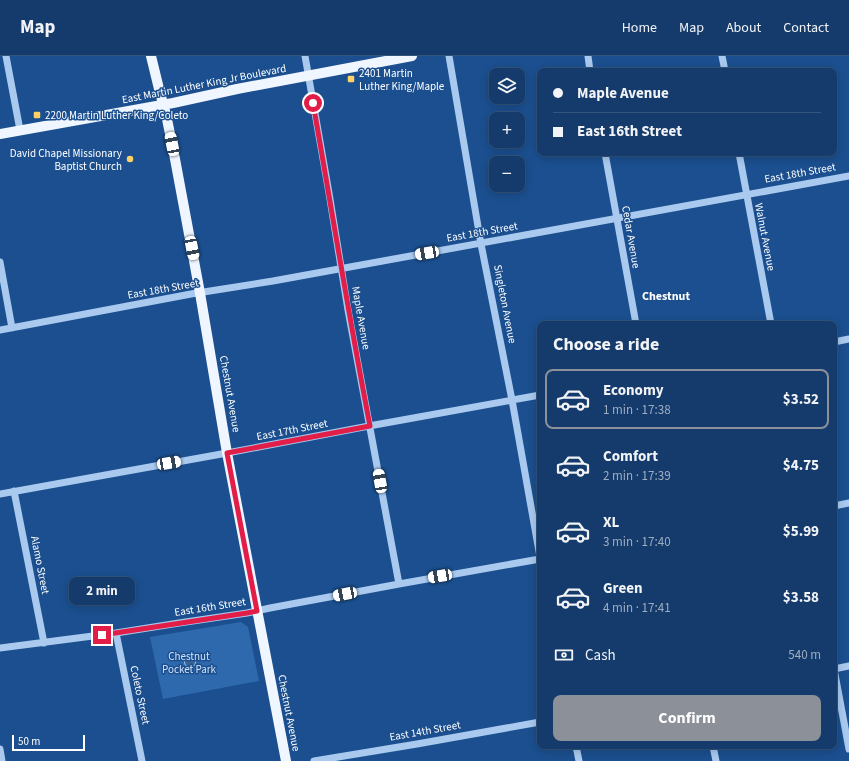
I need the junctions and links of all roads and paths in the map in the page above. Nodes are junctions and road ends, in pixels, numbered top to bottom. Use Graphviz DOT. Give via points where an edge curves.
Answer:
graph roads {
  1 [pos="6,56"];
  2 [pos="151,56"];
  3 [pos="305,56"];
  4 [pos="412,56"];
  5 [pos="449,56"];
  6 [pos="588,56"];
  7 [pos="722,56"];
  8 [pos="590,68"];
  9 [pos="724,68"];
  10 [pos="308,75"];
  11 [pos="163,105"];
  12 [pos="20,130"];
  13 [pos="0,134"];
  14 [pos="606,156"];
  15 [pos="740,156"];
  16 [pos="849,176"];
  17 [pos="746,195"];
  18 [pos="616,218"];
  19 [pos="481,244"];
  20 [pos="0,262"];
  21 [pos="341,269"];
  22 [pos="200,293"];
  23 [pos="635,321"];
  24 [pos="770,321"];
  25 [pos="12,328"];
  26 [pos="0,330"];
  27 [pos="849,339"];
  28 [pos="837,341"];
  29 [pos="537,396"];
  30 [pos="512,400"];
  31 [pos="370,426"];
  32 [pos="227,453"];
  33 [pos="14,491"];
  34 [pos="0,494"];
  35 [pos="849,503"];
  36 [pos="837,505"];
  37 [pos="537,541"];
  38 [pos="537,559"];
  39 [pos="399,584"];
  40 [pos="257,611"];
  41 [pos="116,633"];
  42 [pos="44,643"];
  43 [pos="0,648"];
  44 [pos="849,666"];
  45 [pos="837,668"];
  46 [pos="837,685"];
  47 [pos="537,723"];
  48 [pos="0,749"];
  49 [pos="576,749"];
  50 [pos="714,749"];
  51 [pos="849,749"];
  52 [pos="2,761"];
  53 [pos="142,761"];
  54 [pos="286,761"];
  55 [pos="314,761"];
  56 [pos="578,761"];
  57 [pos="716,761"];
  1 -- 12 [label="street"];
  2 -- 11 [label="main road, Chestnut Avenue"];
  3 -- 10 [label="street, Maple Avenue"];
  4 -- 10 [label="main road, East Martin Luther King Jr Boulevard"];
  5 -- 19 [label="street, Singleton Avenue"];
  6 -- 8 [label="street"];
  7 -- 9 [label="street"];
  10 -- 11 [label="main road, East Martin Luther King Jr Boulevard"];
  10 -- 21 [label="street, Maple Avenue"];
  11 -- 12 [label="main road, East Martin Luther King Jr Boulevard"];
  11 -- 22 [label="main road, Chestnut Avenue"];
  12 -- 13 [label="main road, East Martin Luther King Jr Boulevard"];
  14 -- 18 [label="street, Cedar Avenue"];
  15 -- 17 [label="street, Walnut Avenue"];
  16 -- 17 [label="street, East 18th Street"];
  17 -- 18 [label="street, East 18th Street"];
  17 -- 24 [label="street, Walnut Avenue"];
  18 -- 19 [label="street, East 18th Street"];
  18 -- 23 [label="street, Cedar Avenue"];
  19 -- 21 [label="street, East 18th Street"];
  19 -- 30 [label="street, Singleton Avenue"];
  20 -- 25 [label="street"];
  21 -- 22 [label="street, East 18th Street"];
  21 -- 31 [label="street, Maple Avenue"];
  22 -- 25 [label="street, East 18th Street"];
  22 -- 32 [label="main road, Chestnut Avenue"];
  25 -- 26 [label="street, East 18th Street"];
  27 -- 28 [label="street"];
  29 -- 30 [label="street, East 17th Street"];
  30 -- 31 [label="street, East 17th Street"];
  30 -- 37 [label="street, Singleton Avenue"];
  31 -- 32 [label="street, East 17th Street"];
  31 -- 39 [label="street, Maple Avenue"];
  32 -- 33 [label="street, East 17th Street"];
  32 -- 40 [label="main road, Chestnut Avenue"];
  33 -- 34 [label="street, East 17th Street"];
  33 -- 42 [label="street, Alamo Street"];
  35 -- 36 [label="street"];
  38 -- 39 [label="street, East 16th Street"];
  39 -- 40 [label="street, East 16th Street"];
  40 -- 41 [label="street, East 16th Street"];
  40 -- 54 [label="main road, Chestnut Avenue"];
  41 -- 42 [label="street, East 16th Street"];
  41 -- 53 [label="street, Coleto Street"];
  42 -- 43 [label="street, East 16th Street"];
  44 -- 45 [label="street"];
  46 -- 51 [label="street"];
  47 -- 55 [label="street, East 14th Street"];
  48 -- 52 [label="street"];
  49 -- 56 [label="street"];
  50 -- 57 [label="street"];
}
